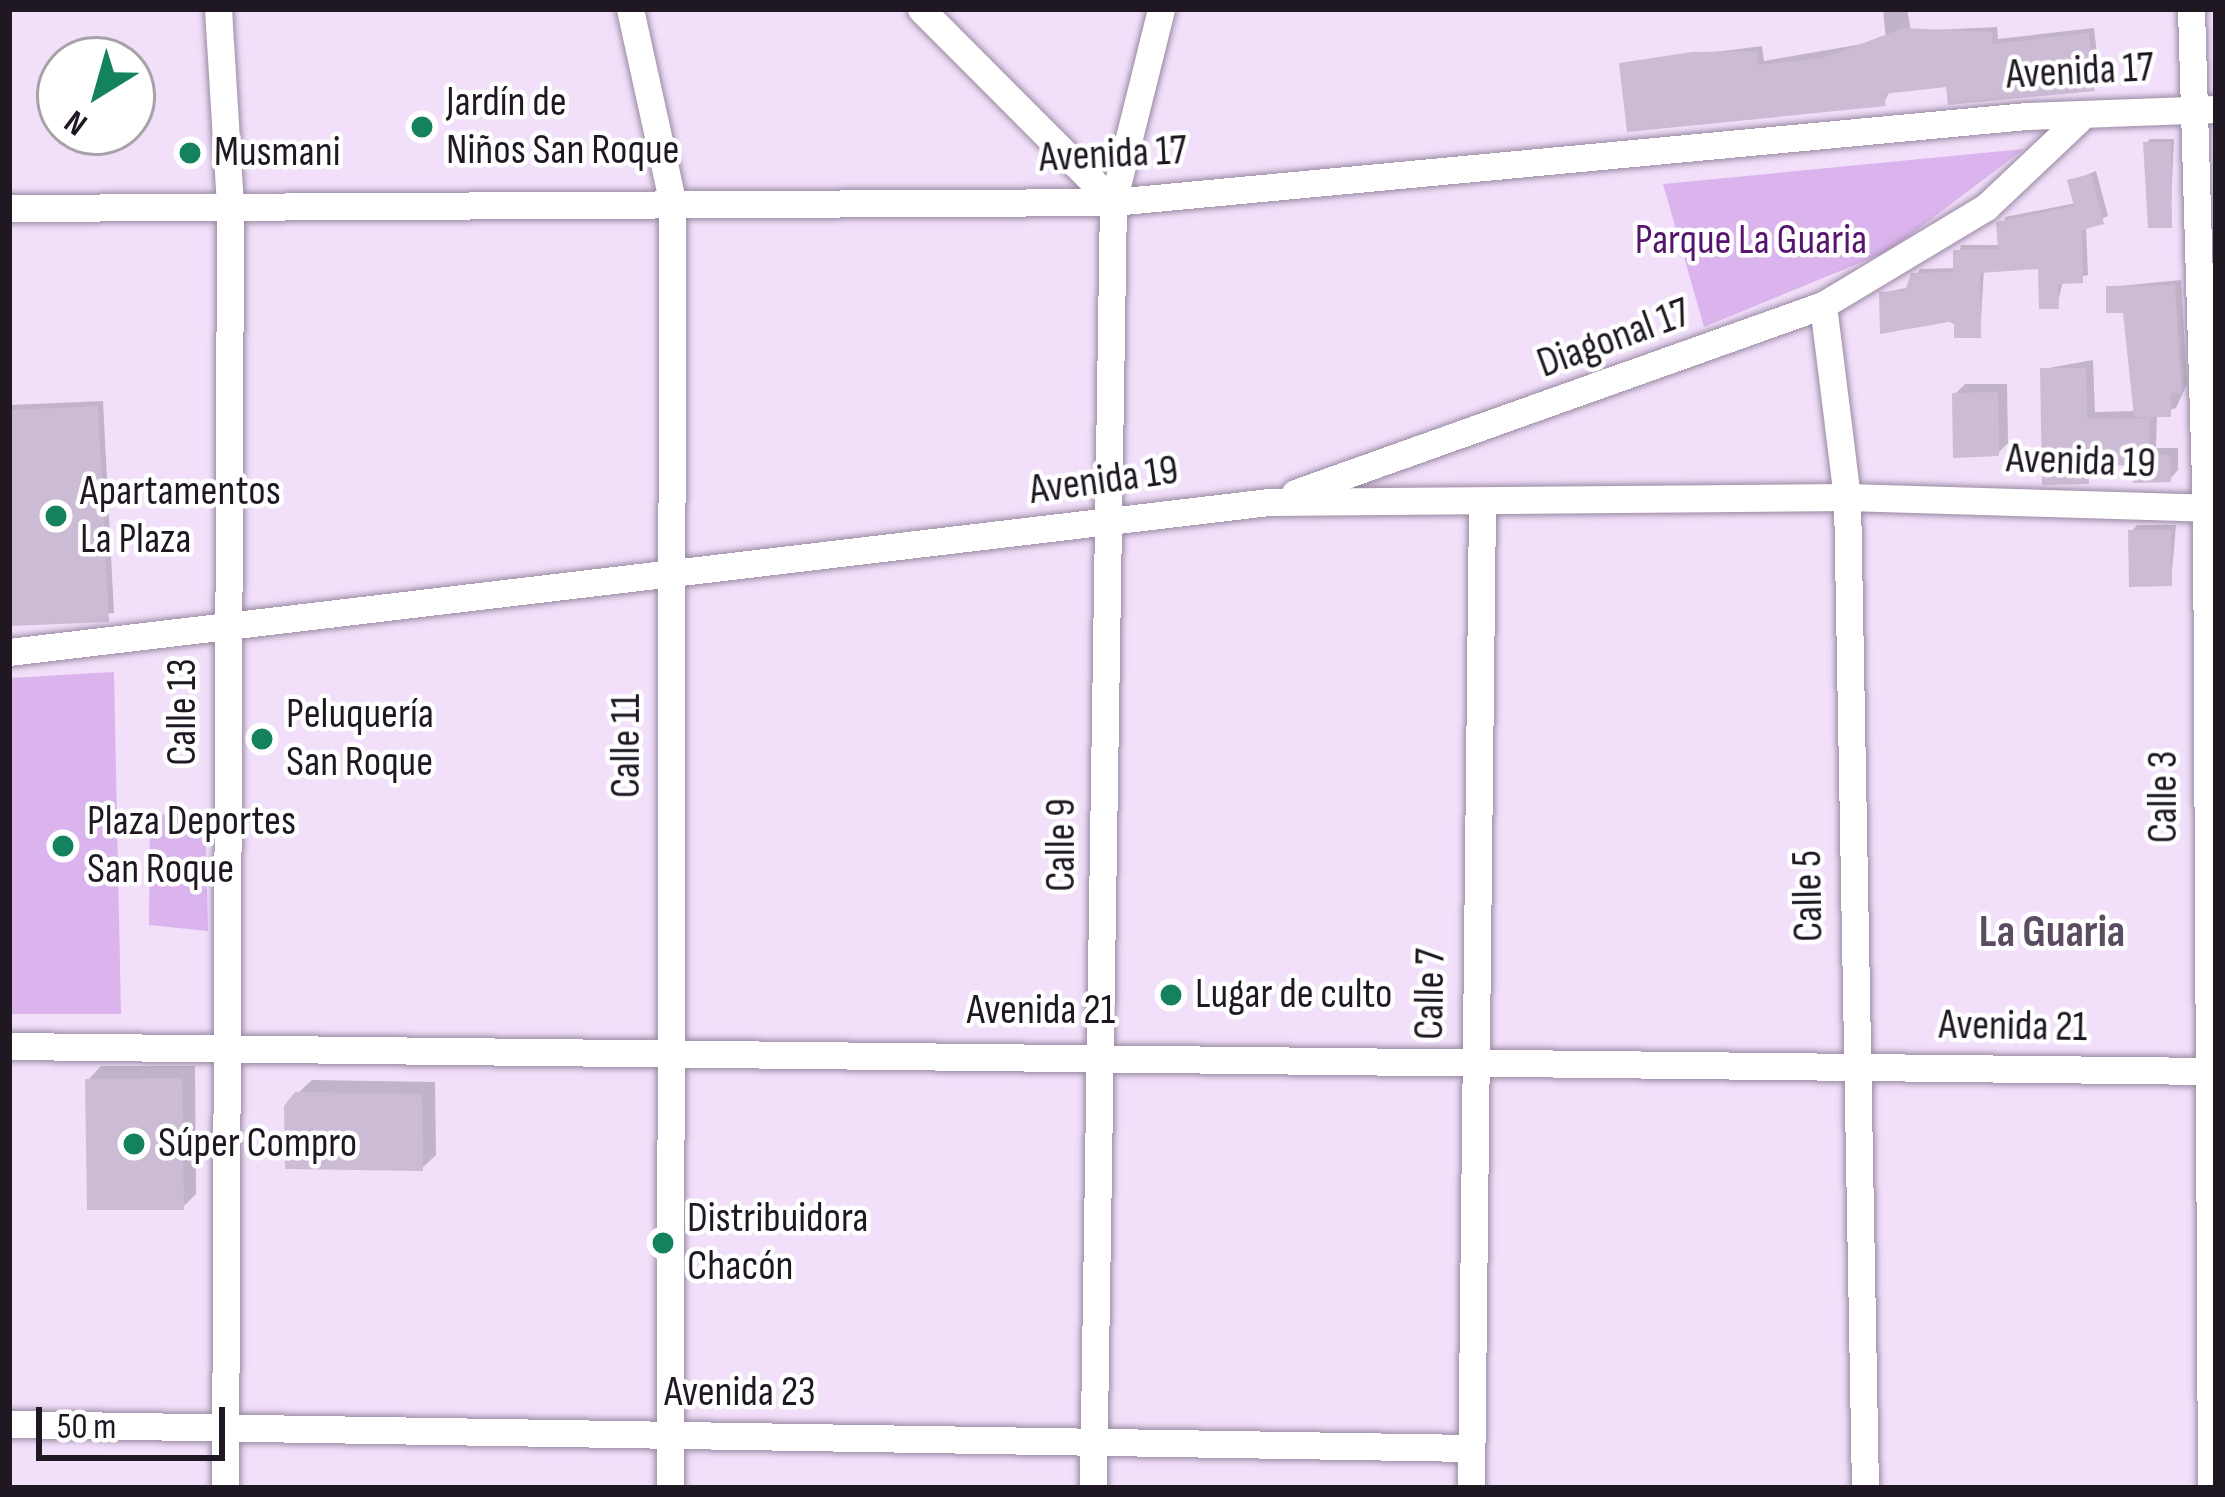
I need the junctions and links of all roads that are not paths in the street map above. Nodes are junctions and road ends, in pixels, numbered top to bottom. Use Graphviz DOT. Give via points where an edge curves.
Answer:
graph roads {
  1 [pos="218,9"];
  2 [pos="630,9"];
  3 [pos="921,9"];
  4 [pos="1161,9"];
  5 [pos="2191,9"];
  6 [pos="2210,102"];
  7 [pos="2078,119"];
  8 [pos="672,200"];
  9 [pos="1113,202"];
  10 [pos="230,206"];
  11 [pos="9,208"];
  12 [pos="1823,305"];
  13 [pos="1846,496"];
  14 [pos="1268,502"];
  15 [pos="1482,502"];
  16 [pos="2211,508"];
  17 [pos="1102,524"];
  18 [pos="670,581"];
  19 [pos="224,628"];
  20 [pos="9,652"];
  21 [pos="227,1043"];
  22 [pos="9,1046"];
  23 [pos="1104,1052"];
  24 [pos="668,1053"];
  25 [pos="1472,1059"];
  26 [pos="1852,1066"];
  27 [pos="2211,1071"];
  28 [pos="223,1422"];
  29 [pos="9,1424"];
  30 [pos="1094,1434"];
  31 [pos="669,1436"];
  32 [pos="1470,1448"];
  33 [pos="225,1488"];
  34 [pos="670,1488"];
  35 [pos="1093,1488"];
  36 [pos="1471,1488"];
  37 [pos="1865,1488"];
  38 [pos="2211,1488"];
  1 -- 10 [label="street, Calle 13"];
  2 -- 8 [label="street, Calle 11"];
  3 -- 9 [label="street"];
  4 -- 9 [label="street, Calle 9"];
  5 -- 6 [label="street, Calle 3"];
  6 -- 7 [label="street, Avenida 17"];
  6 -- 16 [label="street, Calle 3"];
  7 -- 9 [label="street, Avenida 17"];
  7 -- 12 [label="street, Diagonal 17" via="1986,207"];
  8 -- 9 [label="street, Avenida 17"];
  8 -- 10 [label="street, Avenida 17"];
  8 -- 18 [label="street, Calle 11"];
  9 -- 17 [label="street, Calle 9"];
  10 -- 11 [label="street, Avenida 17"];
  10 -- 19 [label="street, Calle 13"];
  12 -- 13 [label="street, Calle 5"];
  12 -- 14 [label="street, Diagonal 17"];
  13 -- 15 [label="street, Avenida 19"];
  13 -- 16 [label="street, Avenida 19"];
  13 -- 26 [label="street, Calle 5"];
  14 -- 15 [label="street, Avenida 19"];
  14 -- 17 [label="street, Avenida 19"];
  15 -- 25 [label="street, Calle 7"];
  16 -- 27 [label="street, Calle 3"];
  17 -- 18 [label="street, Avenida 19"];
  17 -- 23 [label="street, Calle 9"];
  18 -- 19 [label="street, Avenida 19"];
  18 -- 24 [label="street, Calle 11"];
  19 -- 20 [label="street, Avenida 19"];
  19 -- 21 [label="street, Calle 13"];
  21 -- 22 [label="street, Avenida 21"];
  21 -- 24 [label="street, Avenida 21"];
  21 -- 28 [label="street, Calle 13"];
  23 -- 24 [label="street, Avenida 21"];
  23 -- 25 [label="street, Avenida 21"];
  23 -- 30 [label="street, Calle 9"];
  24 -- 31 [label="street, Calle 11"];
  25 -- 26 [label="street, Avenida 21"];
  25 -- 32 [label="street, Calle 7"];
  26 -- 27 [label="street, Avenida 21"];
  26 -- 37 [label="street, Calle 5"];
  27 -- 38 [label="street, Calle 3"];
  28 -- 29 [label="street, Avenida 23"];
  28 -- 31 [label="street, Avenida 23"];
  28 -- 33 [label="street, Calle 13"];
  30 -- 31 [label="street, Avenida 23"];
  30 -- 32 [label="street, Avenida 23"];
  30 -- 35 [label="street, Calle 9"];
  31 -- 34 [label="street, Calle 11"];
  32 -- 36 [label="street, Calle 7"];
}
